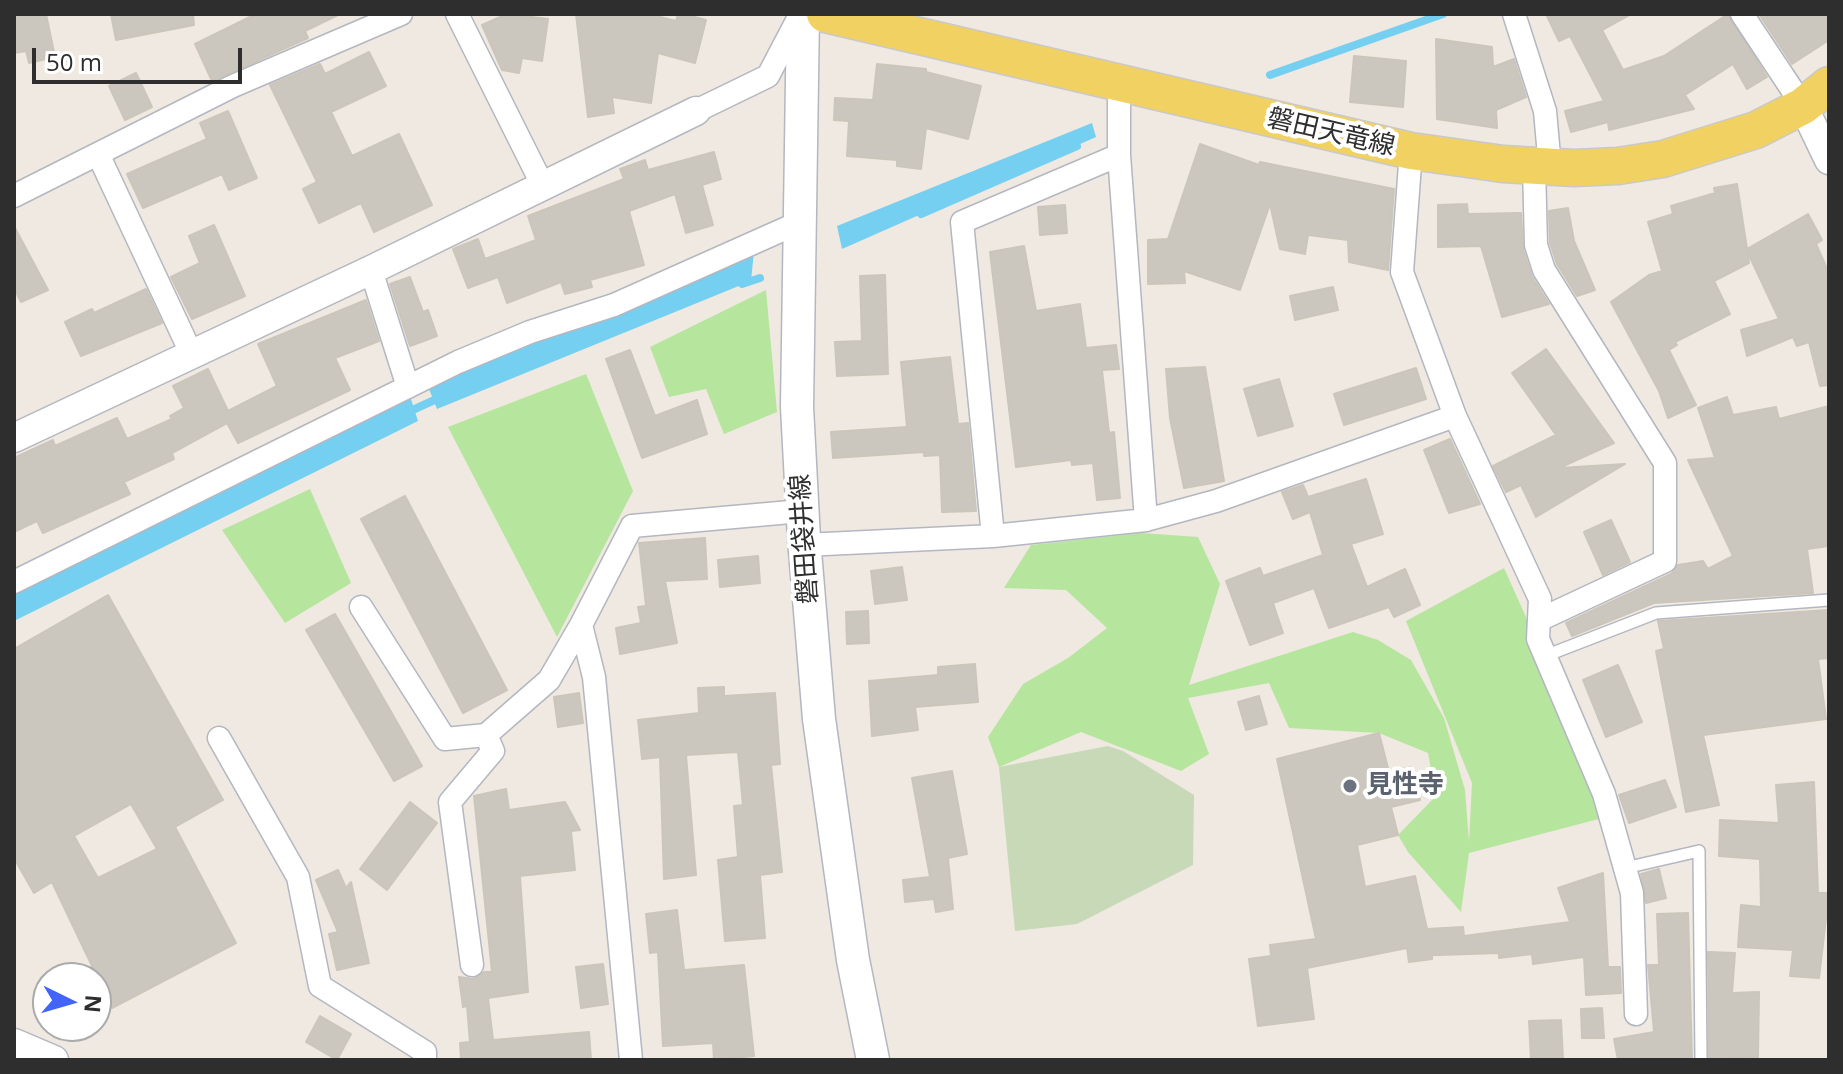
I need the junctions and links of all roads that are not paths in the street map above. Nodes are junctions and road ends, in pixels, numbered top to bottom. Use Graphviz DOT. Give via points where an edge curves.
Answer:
graph roads {
  1 [pos="401,14"];
  2 [pos="457,14"];
  3 [pos="802,14"];
  4 [pos="825,14"];
  5 [pos="1514,14"];
  6 [pos="1742,14"];
  7 [pos="1119,83"];
  8 [pos="1816,96"];
  9 [pos="696,111"];
  10 [pos="1411,151"];
  11 [pos="98,154"];
  12 [pos="1119,155"];
  13 [pos="1829,160"];
  14 [pos="1542,166"];
  15 [pos="543,186"];
  16 [pos="14,196"];
  17 [pos="798,223"];
  18 [pos="371,270"];
  19 [pos="192,355"];
  20 [pos="408,387"];
  21 [pos="1455,416"];
  22 [pos="14,438"];
  23 [pos="802,511"];
  24 [pos="1146,520"];
  25 [pos="993,536"];
  26 [pos="804,545"];
  27 [pos="14,582"];
  28 [pos="1829,600"];
  29 [pos="361,607"];
  30 [pos="1539,620"];
  31 [pos="581,625"];
  32 [pos="1545,656"];
  33 [pos="486,735"];
  34 [pos="219,738"];
  35 [pos="1625,868"];
  36 [pos="472,965"];
  37 [pos="1636,1014"];
  38 [pos="14,1043"];
  39 [pos="54,1060"];
  40 [pos="425,1060"];
  41 [pos="631,1060"];
  42 [pos="873,1060"];
  43 [pos="1701,1060"];
  1 -- 11 [label="street" via="233,86"];
  2 -- 15 [label="street"];
  3 -- 9 [label="street" via="768,76"];
  3 -- 17 [label="main road, 磐田袋井線"];
  4 -- 7 [label="main road, 磐田天竜線"];
  5 -- 14 [label="street" via="1545,111"];
  6 -- 8 [label="street"];
  7 -- 10 [label="main road, 磐田天竜線"];
  7 -- 12 [label="street"];
  8 -- 13 [label="street"];
  8 -- 14 [label="main road, 磐田天竜線" via="1756,130 1663,159 1618,166"];
  9 -- 15 [label="street"];
  10 -- 14 [label="main road, 磐田天竜線"];
  10 -- 21 [label="street" via="1402,272"];
  11 -- 16 [label="street"];
  11 -- 19 [label="street"];
  12 -- 24 [label="street"];
  12 -- 25 [label="street" via="962,222"];
  14 -- 30 [label="street" via="1536,245 1544,270 1665,463 1665,561"];
  15 -- 18 [label="street"];
  17 -- 20 [label="street" via="614,305 530,332"];
  17 -- 23 [label="main road, 磐田袋井線"];
  18 -- 19 [label="street"];
  18 -- 20 [label="street"];
  19 -- 22 [label="street"];
  20 -- 27 [label="street"];
  21 -- 24 [label="street" via="1216,501"];
  21 -- 30 [label="street" via="1540,599"];
  23 -- 26 [label="main road, 磐田袋井線"];
  23 -- 31 [label="street" via="632,526"];
  24 -- 25 [label="street"];
  25 -- 26 [label="street"];
  26 -- 42 [label="main road, 磐田袋井線" via="819,719 853,960"];
  28 -- 32 [label="lane" via="1656,613"];
  29 -- 33 [label="street" via="445,739"];
  30 -- 32 [label="street" via="1538,639"];
  31 -- 33 [label="street" via="549,680"];
  31 -- 41 [label="street" via="594,677"];
  32 -- 35 [label="street" via="1604,794"];
  33 -- 36 [label="street" via="493,751 450,802"];
  34 -- 40 [label="street" via="298,877 320,986 425,1052"];
  35 -- 37 [label="street" via="1632,893"];
  35 -- 43 [label="lane" via="1699,851"];
  38 -- 39 [label="street"];
}
